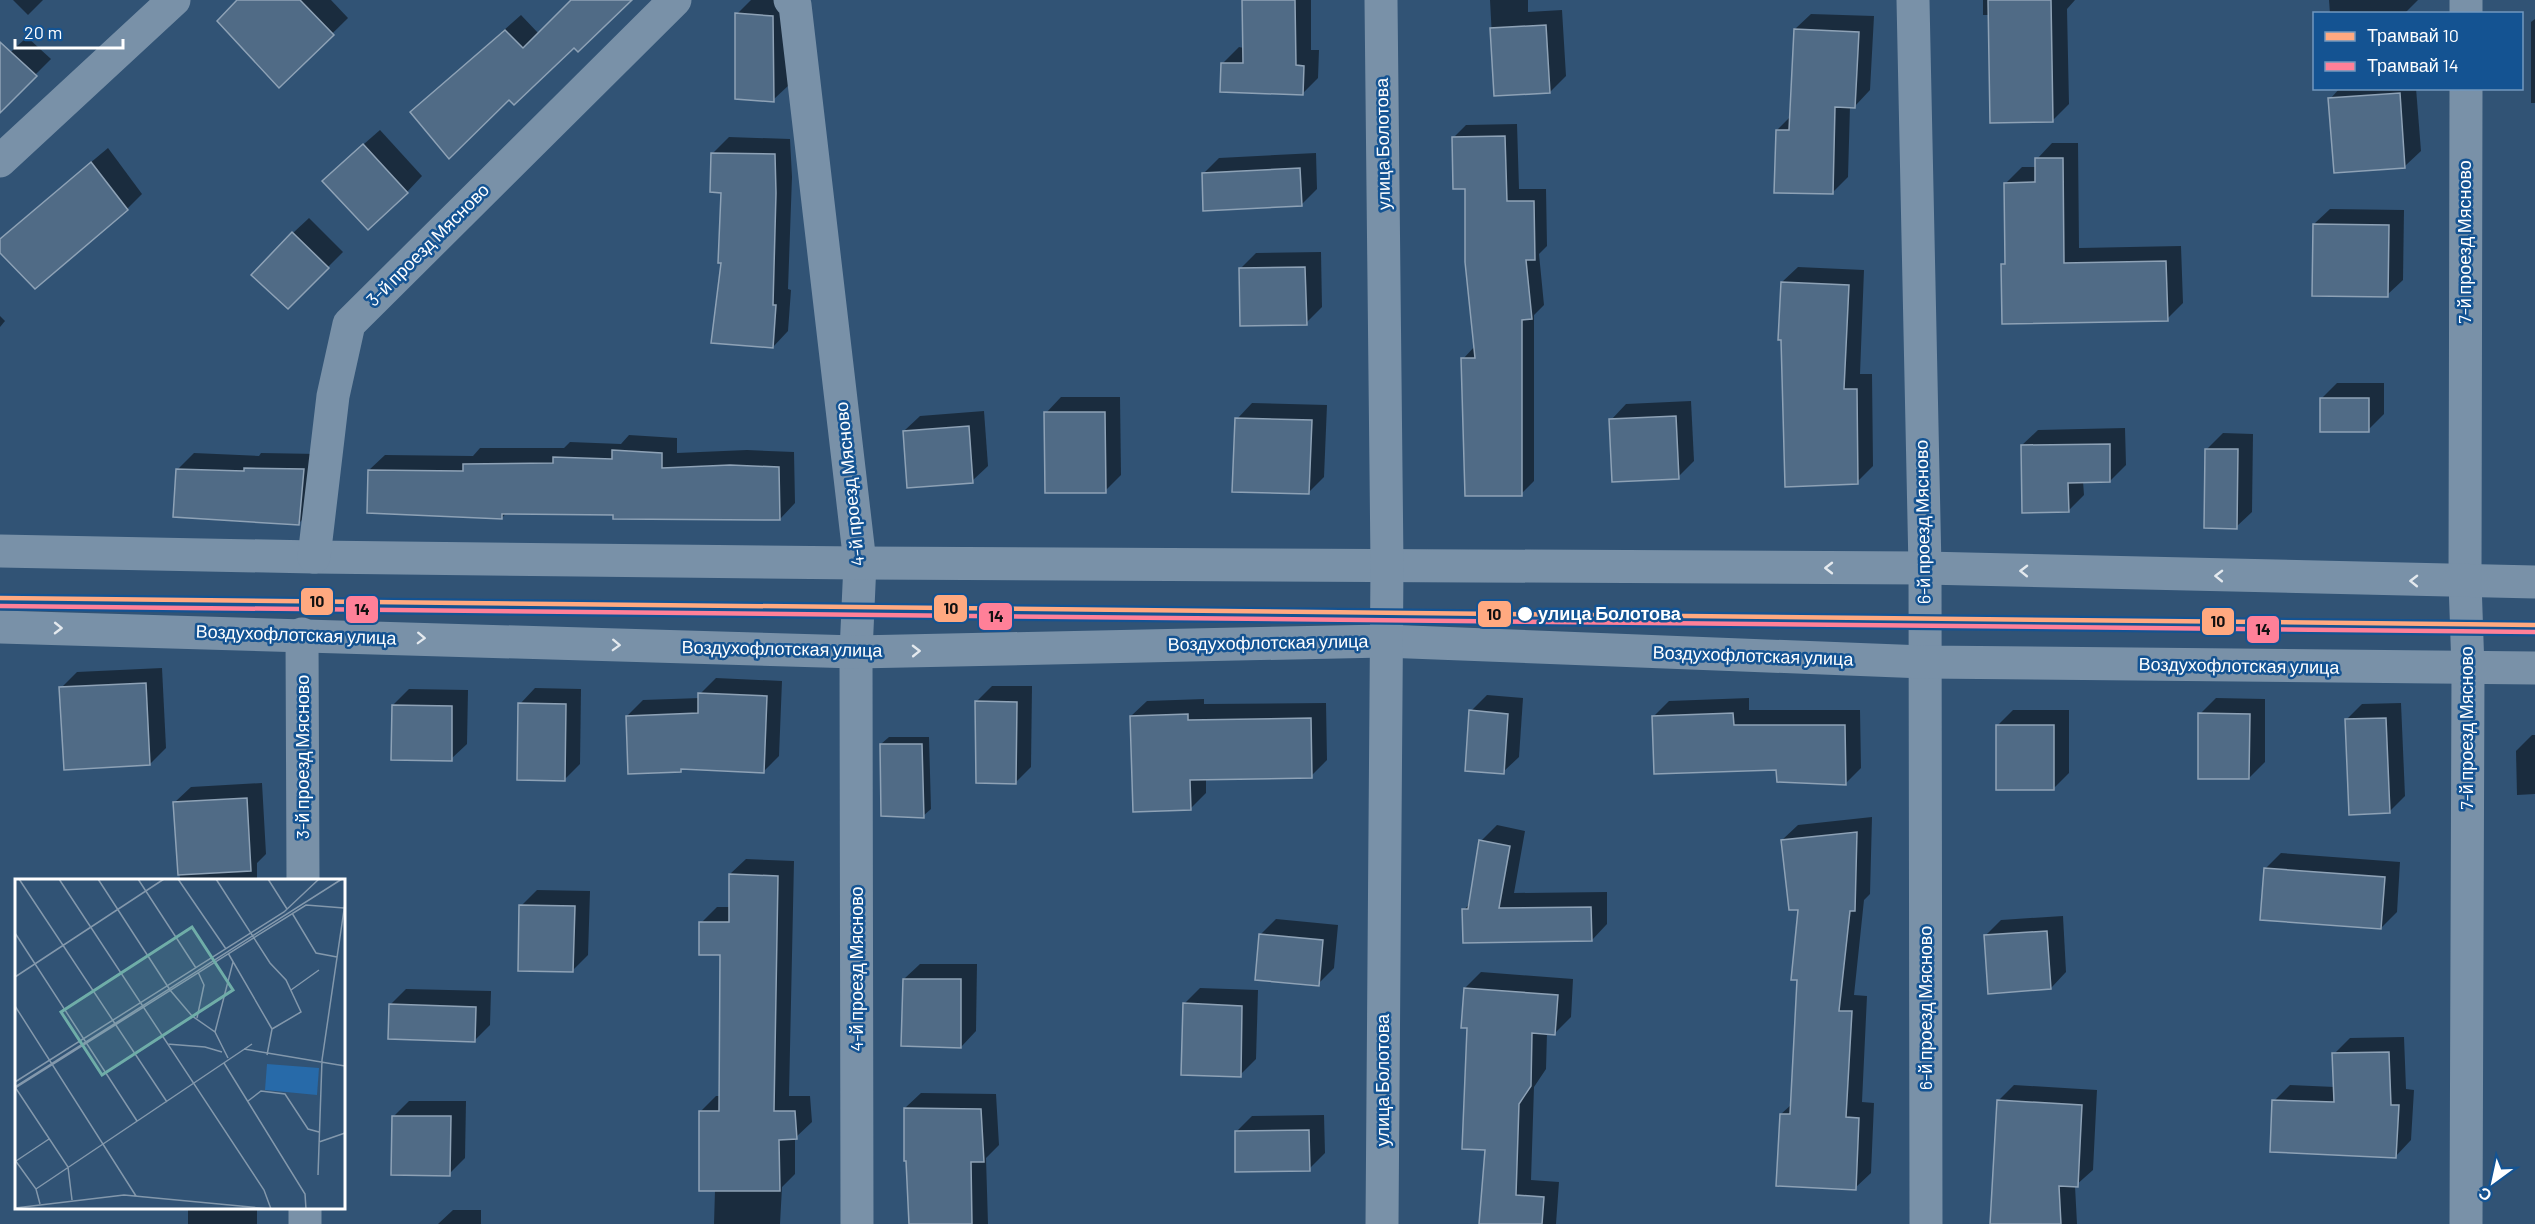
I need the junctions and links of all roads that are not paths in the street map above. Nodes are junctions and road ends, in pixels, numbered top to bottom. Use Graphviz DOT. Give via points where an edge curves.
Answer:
graph roads {
  1 [pos="174,0"];
  2 [pos="675,0"];
  3 [pos="790,0"];
  4 [pos="1381,0"];
  5 [pos="1913,0"];
  6 [pos="2466,90"];
  7 [pos="0,161"];
  8 [pos="0,551"];
  9 [pos="314,557"];
  10 [pos="860,563"];
  11 [pos="1387,565"];
  12 [pos="1925,568"];
  13 [pos="2465,582"];
  14 [pos="2535,582"];
  15 [pos="0,627"];
  16 [pos="302,634"];
  17 [pos="1384,641"];
  18 [pos="856,652"];
  19 [pos="1924,662"];
  20 [pos="2535,668"];
  21 [pos="2468,669"];
  22 [pos="303,879"];
  23 [pos="857,1224"];
  24 [pos="1382,1224"];
  25 [pos="1926,1224"];
  26 [pos="2466,1224"];
  1 -- 7 [label="street"];
  2 -- 9 [label="street, 3-й проезд Мясново" via="349,324 333,396"];
  3 -- 10 [label="street, 4-й проезд Мясново" via="795,5"];
  4 -- 11 [label="street, улица Болотова"];
  5 -- 12 [label="street, 6-й проезд Мясново"];
  6 -- 13 [label="street, 7-й проезд Мясново"];
  8 -- 9 [label="street"];
  9 -- 10 [label="street"];
  10 -- 11 [label="street"];
  10 -- 18 [label="street, 4-й проезд Мясново"];
  12 -- 11 [label="street, one-way"];
  11 -- 17 [label="street, улица Болотова"];
  13 -- 12 [label="street, one-way"];
  12 -- 19 [label="street, 6-й проезд Мясново"];
  13 -- 14 [label="street"];
  13 -- 21 [label="street, 7-й проезд Мясново"];
  15 -- 16 [label="street, Воздухофлотская улица, one-way"];
  16 -- 18 [label="street, Воздухофлотская улица, one-way"];
  16 -- 22 [label="street, 3-й проезд Мясново"];
  18 -- 17 [label="street, Воздухофлотская улица, one-way"];
  17 -- 19 [label="street, Воздухофлотская улица"];
  17 -- 24 [label="street, улица Болотова"];
  18 -- 23 [label="street, 4-й проезд Мясново"];
  19 -- 21 [label="street, Воздухофлотская улица"];
  19 -- 25 [label="street, 6-й проезд Мясново"];
  20 -- 21 [label="street, Воздухофлотская улица"];
  21 -- 26 [label="street, 7-й проезд Мясново"];
}
